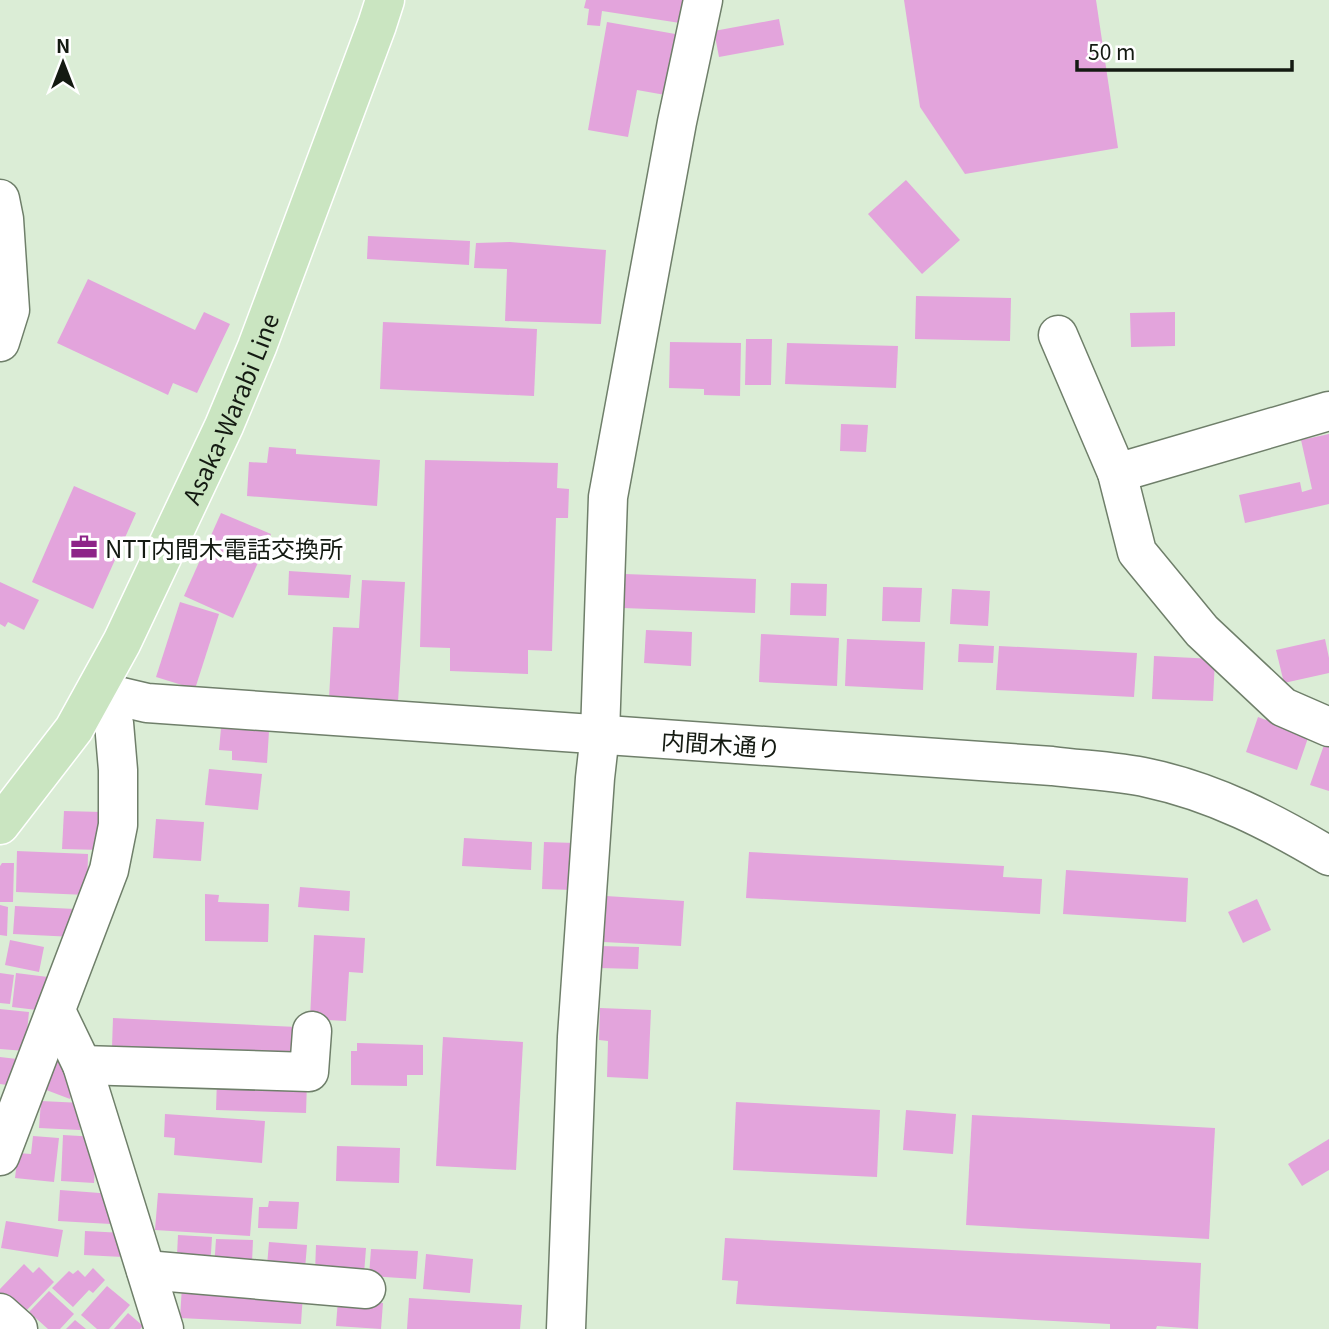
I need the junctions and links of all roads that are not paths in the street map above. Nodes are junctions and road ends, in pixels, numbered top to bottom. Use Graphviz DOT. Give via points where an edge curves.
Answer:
graph roads {
  1 [pos="385,0"];
  2 [pos="704,0"];
  3 [pos="0,199"];
  4 [pos="1058,335"];
  5 [pos="0,342"];
  6 [pos="1329,411"];
  7 [pos="1117,473"];
  8 [pos="96,691"];
  9 [pos="1329,727"];
  10 [pos="600,734"];
  11 [pos="0,825"];
  12 [pos="1329,856"];
  13 [pos="56,1010"];
  14 [pos="312,1031"];
  15 [pos="82,1065"];
  16 [pos="0,1156"];
  17 [pos="146,1270"];
  18 [pos="366,1289"];
  19 [pos="0,1313"];
  20 [pos="18,1329"];
  21 [pos="164,1329"];
  22 [pos="566,1329"];
  1 -- 8 [label="main road, Asaka-Warabi Line" via="224,426"];
  2 -- 10 [label="street" via="608,497"];
  3 -- 5 [label="street" via="9,310"];
  4 -- 7 [label="street"];
  6 -- 7 [label="street"];
  7 -- 9 [label="street" via="1137,552 1202,631 1283,707"];
  8 -- 10 [label="street, 内間木通り" via="147,703"];
  8 -- 11 [label="main road, Asaka-Warabi Line" via="74,729"];
  8 -- 13 [label="street" via="114,723 118,825 103,889"];
  10 -- 12 [label="street, 内間木通り" via="1052,766 1146,778 1213,796 1275,824"];
  10 -- 22 [label="street" via="577,1037"];
  13 -- 15 [label="street"];
  13 -- 16 [label="street"];
  14 -- 15 [label="street" via="309,1072"];
  15 -- 17 [label="street"];
  17 -- 18 [label="street"];
  17 -- 21 [label="street"];
  19 -- 20 [label="street"];
}
